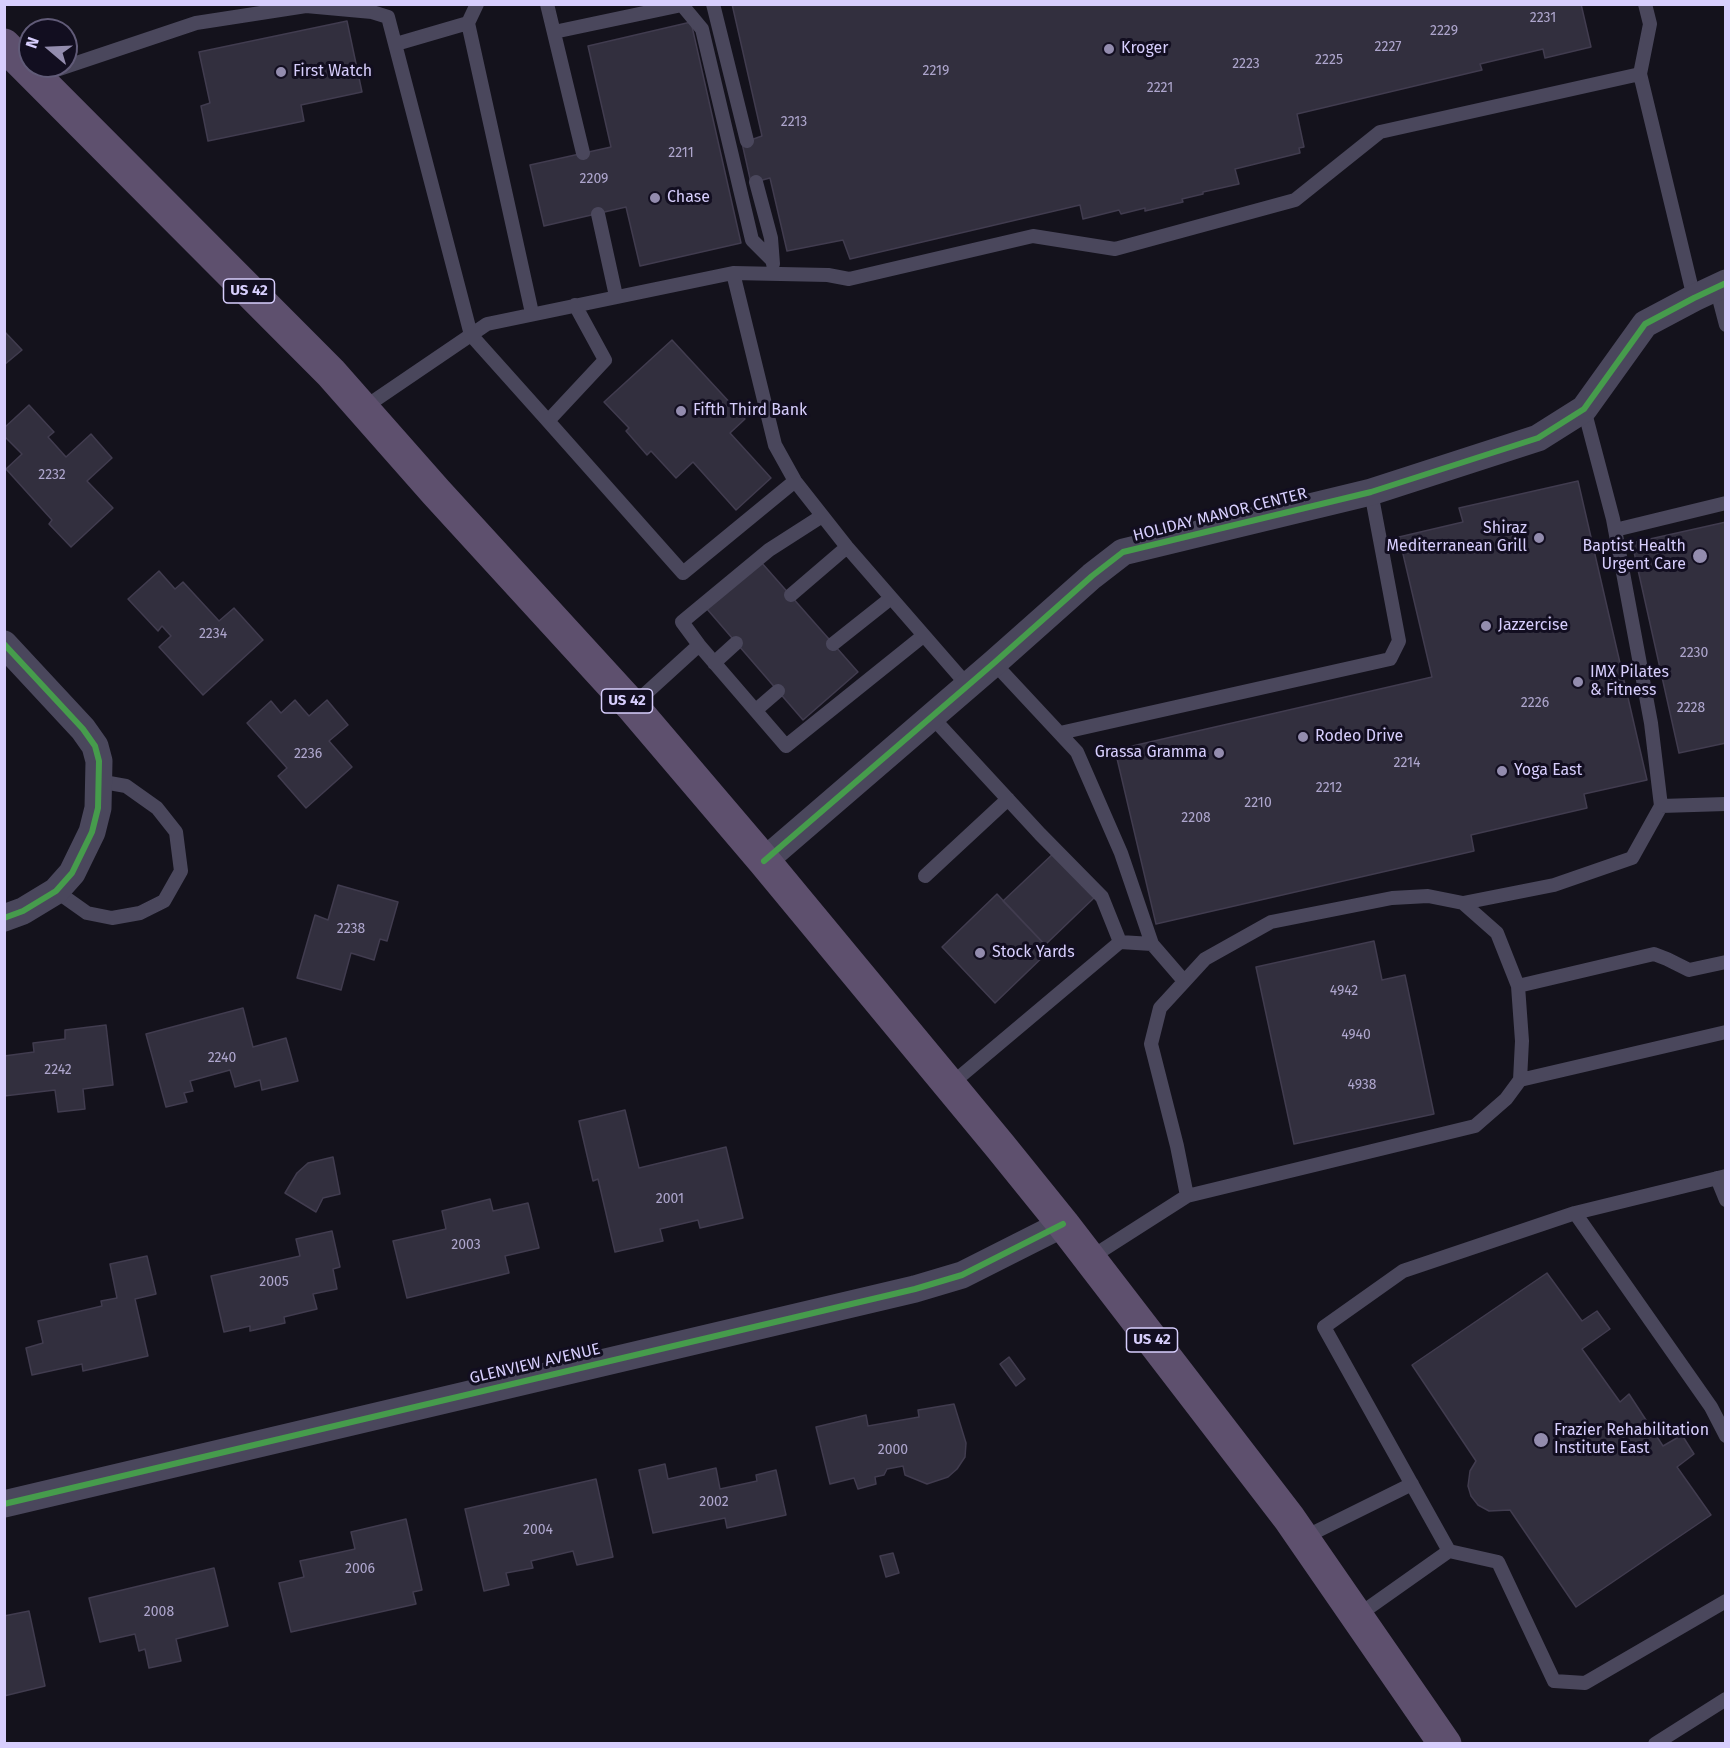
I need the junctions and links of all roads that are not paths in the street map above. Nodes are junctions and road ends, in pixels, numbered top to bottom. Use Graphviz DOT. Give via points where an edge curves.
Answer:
graph roads {
  1 [pos="477,4"];
  2 [pos="547,4"];
  3 [pos="713,4"];
  4 [pos="1645,4"];
  5 [pos="468,23"];
  6 [pos="554,32"];
  7 [pos="396,44"];
  8 [pos="4,45"];
  9 [pos="18,59"];
  10 [pos="78,63"];
  11 [pos="1640,74"];
  12 [pos="37,78"];
  13 [pos="747,141"];
  14 [pos="583,153"];
  15 [pos="756,182"];
  16 [pos="598,214"];
  17 [pos="773,267"];
  18 [pos="733,273"];
  19 [pos="1712,289"];
  20 [pos="616,296"];
  21 [pos="575,305"];
  22 [pos="532,313"];
  23 [pos="1725,325"];
  24 [pos="471,335"];
  25 [pos="362,409"];
  26 [pos="1584,409"];
  27 [pos="548,421"];
  28 [pos="795,481"];
  29 [pos="1371,492"];
  30 [pos="1725,503"];
  31 [pos="822,516"];
  32 [pos="1615,530"];
  33 [pos="847,547"];
  34 [pos="791,595"];
  35 [pos="891,598"];
  36 [pos="923,636"];
  37 [pos="736,643"];
  38 [pos="4,644"];
  39 [pos="833,644"];
  40 [pos="699,645"];
  41 [pos="714,663"];
  42 [pos="994,663"];
  43 [pos="968,686"];
  44 [pos="778,691"];
  45 [pos="632,706"];
  46 [pos="756,710"];
  47 [pos="932,717"];
  48 [pos="1060,733"];
  49 [pos="98,781"];
  50 [pos="1008,799"];
  51 [pos="1725,804"];
  52 [pos="1661,806"];
  53 [pos="764,861"];
  54 [pos="925,876"];
  55 [pos="56,891"];
  56 [pos="1463,903"];
  57 [pos="4,918"];
  58 [pos="1120,942"];
  59 [pos="1152,944"];
  60 [pos="1725,962"];
  61 [pos="1184,981"];
  62 [pos="1518,986"];
  63 [pos="1725,1032"];
  64 [pos="1520,1080"];
  65 [pos="950,1085"];
  66 [pos="1721,1177"];
  67 [pos="1187,1196"];
  68 [pos="1725,1200"];
  69 [pos="1575,1213"];
  70 [pos="1063,1224"];
  71 [pos="1089,1258"];
  72 [pos="1725,1436"];
  73 [pos="1412,1484"];
  74 [pos="4,1504"];
  75 [pos="1303,1538"];
  76 [pos="1449,1551"];
  77 [pos="1725,1601"];
  78 [pos="1357,1616"];
  79 [pos="1725,1700"];
  80 [pos="1445,1743"];
  81 [pos="1655,1743"];
  1 -- 5 [label="lane"];
  2 -- 6 [label="lane"];
  3 -- 13 [label="lane"];
  4 -- 11 [label="lane" via="1650,24"];
  5 -- 7 [label="lane"];
  5 -- 22 [label="lane"];
  6 -- 14 [label="lane"];
  6 -- 17 [label="lane" via="682,5 702,29 752,240"];
  7 -- 10 [label="lane" via="388,17 306,6 196,23"];
  7 -- 24 [label="lane"];
  8 -- 9 [label="main road, US 42"];
  11 -- 17 [label="lane" via="1380,132 1295,200 1115,249 1033,236 849,279"];
  11 -- 19 [label="lane"];
  12 -- 25 [label="main road, US 42" via="331,373"];
  15 -- 17 [label="lane" via="771,238"];
  16 -- 20 [label="lane"];
  17 -- 18 [label="lane"];
  18 -- 20 [label="lane"];
  18 -- 28 [label="lane" via="775,445"];
  19 -- 23 [label="lane"];
  19 -- 26 [label="street, HOLIDAY MANOR CENTER" via="1645,324"];
  20 -- 21 [label="lane"];
  21 -- 22 [label="lane"];
  21 -- 27 [label="lane" via="605,360"];
  22 -- 24 [label="lane" via="487,324"];
  24 -- 25 [label="lane"];
  24 -- 27 [label="lane"];
  25 -- 45 [label="main road, US 42"];
  26 -- 29 [label="street, HOLIDAY MANOR CENTER" via="1538,438"];
  26 -- 32 [label="lane"];
  27 -- 28 [label="lane" via="683,573"];
  28 -- 31 [label="lane"];
  29 -- 42 [label="street, HOLIDAY MANOR CENTER" via="1123,552"];
  29 -- 48 [label="lane" via="1400,641 1390,659"];
  30 -- 32 [label="lane"];
  31 -- 33 [label="lane"];
  31 -- 40 [label="lane" via="769,550 682,622"];
  32 -- 52 [label="lane" via="1651,723"];
  33 -- 34 [label="lane"];
  33 -- 35 [label="lane"];
  35 -- 36 [label="lane"];
  35 -- 39 [label="lane"];
  36 -- 43 [label="lane"];
  36 -- 46 [label="lane" via="786,746"];
  37 -- 41 [label="lane"];
  38 -- 49 [label="street" via="95,746"];
  40 -- 41 [label="lane"];
  40 -- 45 [label="lane"];
  41 -- 46 [label="lane"];
  42 -- 43 [label="street, HOLIDAY MANOR CENTER"];
  42 -- 48 [label="lane"];
  43 -- 47 [label="street, HOLIDAY MANOR CENTER"];
  44 -- 46 [label="lane"];
  45 -- 53 [label="main road, US 42"];
  47 -- 50 [label="lane"];
  47 -- 53 [label="street, HOLIDAY MANOR CENTER"];
  48 -- 59 [label="lane" via="1077,752 1120,853"];
  49 -- 55 [label="street" via="98,808 92,832 72,873"];
  49 -- 55 [label="lane" via="126,786 157,808 176,832 181,871 164,901 140,914 112,918 87,913"];
  50 -- 54 [label="lane"];
  50 -- 58 [label="lane" via="1102,897"];
  51 -- 52 [label="lane"];
  52 -- 56 [label="lane" via="1632,858 1554,885"];
  53 -- 65 [label="main road, US 42"];
  55 -- 57 [label="street"];
  56 -- 61 [label="lane" via="1428,896 1392,898 1271,922 1205,959"];
  56 -- 62 [label="lane" via="1497,933"];
  58 -- 59 [label="lane"];
  58 -- 65 [label="lane"];
  59 -- 61 [label="lane"];
  60 -- 62 [label="lane" via="1689,970 1653,954"];
  61 -- 67 [label="lane" via="1160,1008 1151,1044"];
  62 -- 64 [label="lane"];
  63 -- 64 [label="lane"];
  64 -- 67 [label="lane" via="1506,1099 1475,1126"];
  65 -- 70 [label="main road, US 42"];
  66 -- 68 [label="lane"];
  66 -- 69 [label="lane"];
  67 -- 71 [label="lane"];
  69 -- 72 [label="lane" via="1711,1407"];
  69 -- 73 [label="lane" via="1403,1271 1324,1327"];
  70 -- 71 [label="main road, US 42"];
  70 -- 74 [label="street, GLENVIEW AVENUE" via="962,1275 915,1289"];
  71 -- 75 [label="main road, US 42"];
  73 -- 75 [label="lane"];
  73 -- 76 [label="lane"];
  75 -- 78 [label="main road, US 42"];
  76 -- 77 [label="lane" via="1498,1562 1554,1681 1585,1683"];
  76 -- 78 [label="lane"];
  78 -- 80 [label="main road, US 42"];
  79 -- 81 [label="lane"];
}
